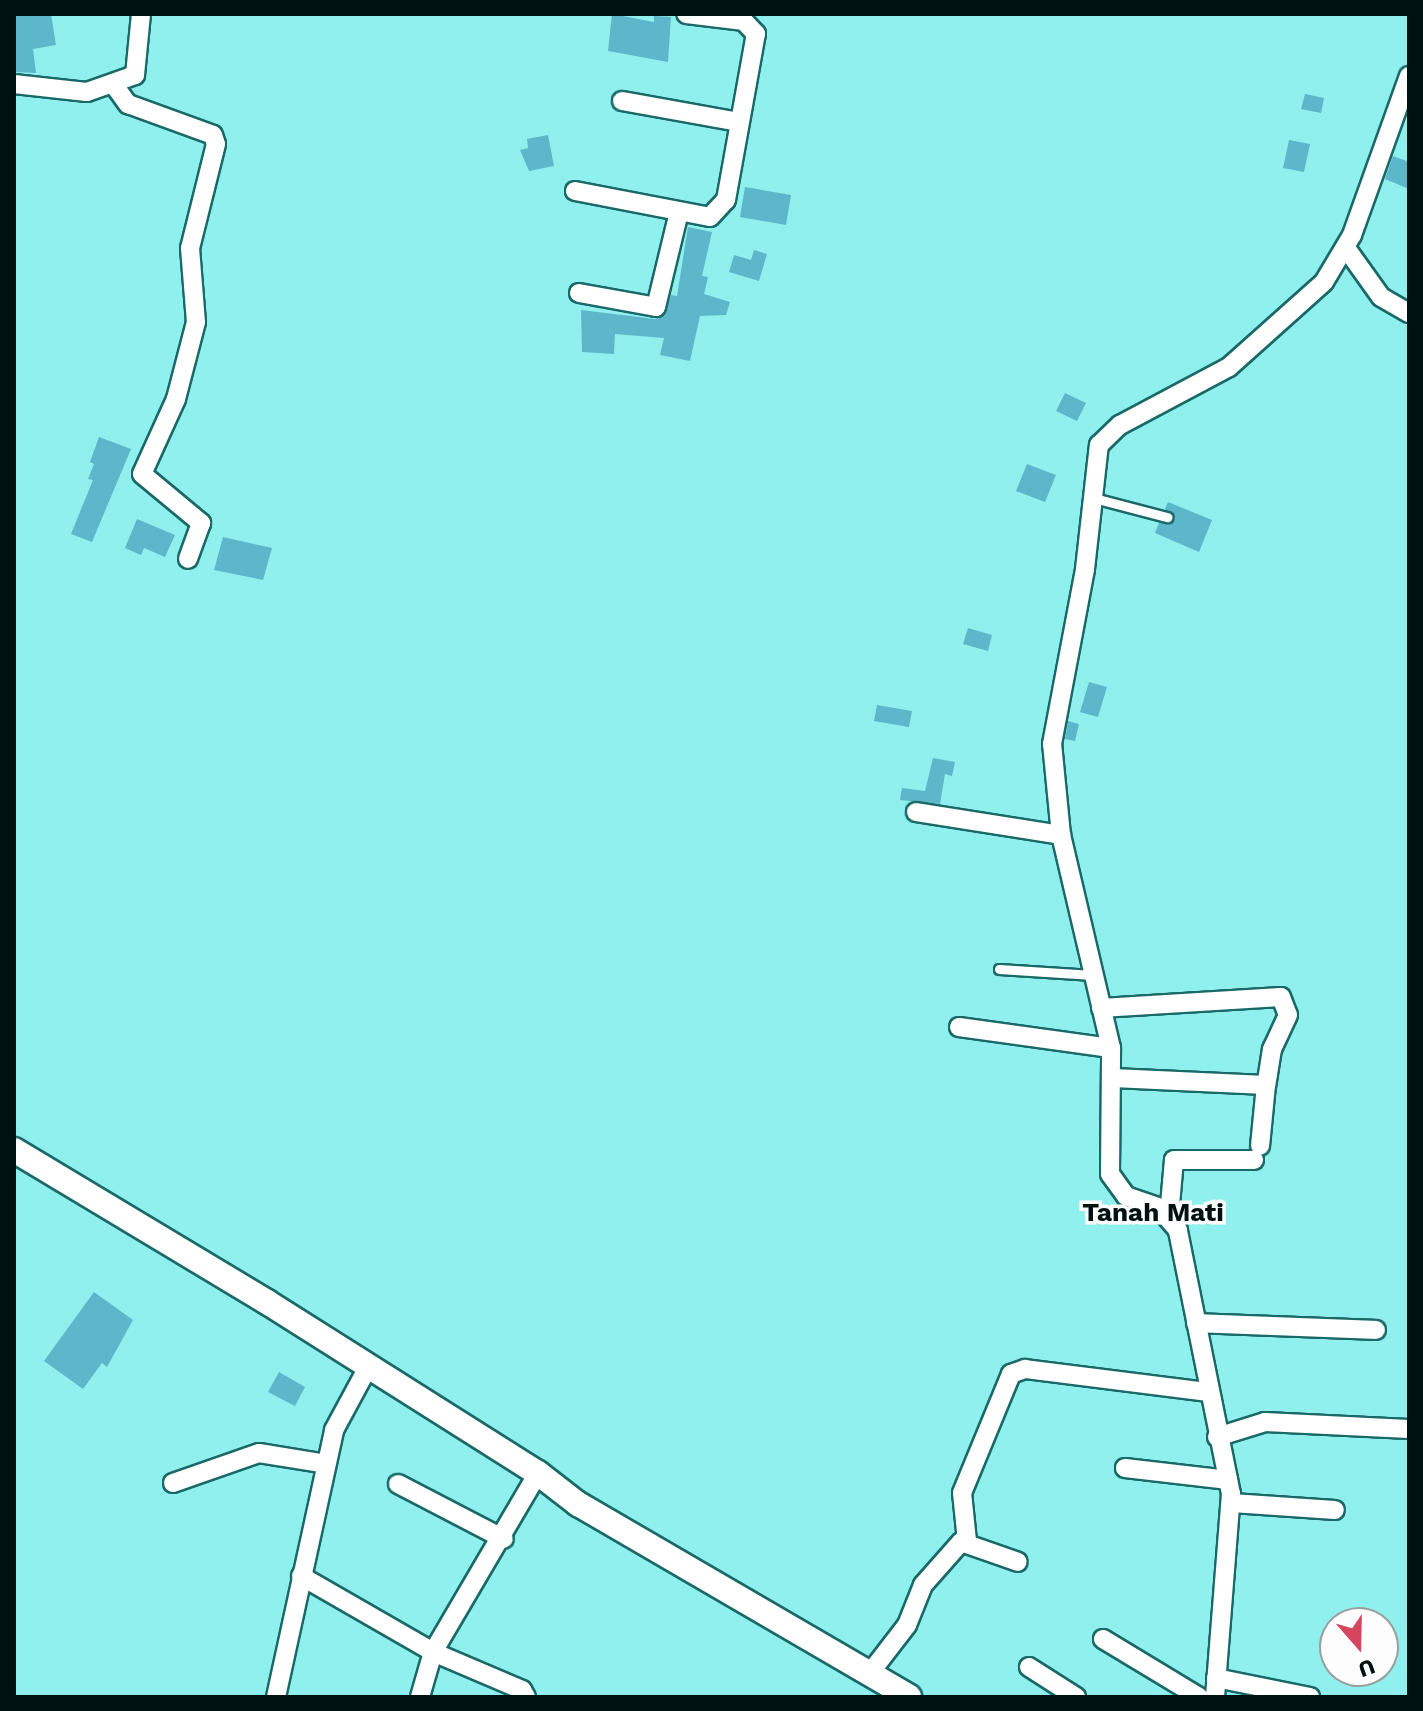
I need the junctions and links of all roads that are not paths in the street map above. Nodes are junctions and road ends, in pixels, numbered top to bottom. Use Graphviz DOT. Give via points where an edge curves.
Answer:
graph roads {
  1 [pos="141,14"];
  2 [pos="686,14"];
  3 [pos="725,16"];
  4 [pos="1409,76"];
  5 [pos="14,84"];
  6 [pos="114,85"];
  7 [pos="622,101"];
  8 [pos="739,122"];
  9 [pos="575,191"];
  10 [pos="679,212"];
  11 [pos="1346,248"];
  12 [pos="579,293"];
  13 [pos="1409,313"];
  14 [pos="1090,497"];
  15 [pos="1167,517"];
  16 [pos="188,559"];
  17 [pos="916,812"];
  18 [pos="1061,835"];
  19 [pos="999,969"];
  20 [pos="1093,975"];
  21 [pos="1101,1008"];
  22 [pos="959,1027"];
  23 [pos="1111,1048"];
  24 [pos="1113,1078"];
  25 [pos="1266,1085"];
  26 [pos="14,1150"];
  27 [pos="1169,1216"];
  28 [pos="1196,1323"];
  29 [pos="1376,1330"];
  30 [pos="368,1367"];
  31 [pos="1208,1392"];
  32 [pos="1409,1429"];
  33 [pos="1217,1437"];
  34 [pos="326,1464"];
  35 [pos="1125,1468"];
  36 [pos="538,1473"];
  37 [pos="1228,1480"];
  38 [pos="173,1483"];
  39 [pos="398,1484"];
  40 [pos="1232,1503"];
  41 [pos="1335,1510"];
  42 [pos="504,1539"];
  43 [pos="967,1541"];
  44 [pos="1018,1562"];
  45 [pos="301,1576"];
  46 [pos="1103,1639"];
  47 [pos="433,1652"];
  48 [pos="1029,1667"];
  49 [pos="870,1673"];
  50 [pos="1215,1688"];
  51 [pos="903,1696"];
  52 [pos="276,1697"];
  53 [pos="420,1697"];
  54 [pos="526,1697"];
  55 [pos="1076,1697"];
  56 [pos="1199,1697"];
  57 [pos="1310,1697"];
  1 -- 6 [label="street" via="135,75"];
  2 -- 3 [label="street"];
  3 -- 8 [label="street" via="744,21 756,34"];
  4 -- 11 [label="street"];
  5 -- 6 [label="street" via="87,92"];
  6 -- 16 [label="street" via="128,104 213,135 216,144 190,248 197,313 192,337 172,409 142,474 201,523"];
  7 -- 8 [label="street"];
  8 -- 10 [label="street" via="726,200 710,217"];
  9 -- 10 [label="street"];
  10 -- 12 [label="street" via="656,307"];
  11 -- 13 [label="street" via="1381,297"];
  11 -- 14 [label="street" via="1324,282 1260,344 1201,384 1108,433 1096,453"];
  14 -- 15 [label="lane"];
  14 -- 18 [label="street" via="1085,569 1052,744"];
  17 -- 18 [label="street"];
  18 -- 20 [label="street"];
  19 -- 20 [label="lane"];
  20 -- 21 [label="street"];
  21 -- 23 [label="street"];
  21 -- 25 [label="street" via="1281,997 1288,1015 1272,1049"];
  22 -- 23 [label="street"];
  23 -- 24 [label="street"];
  24 -- 25 [label="street"];
  24 -- 27 [label="street" via="1112,1179 1126,1196"];
  25 -- 27 [label="street" via="1257,1153 1174,1160"];
  26 -- 30 [label="main road"];
  27 -- 28 [label="street" via="1182,1241"];
  28 -- 29 [label="street"];
  28 -- 31 [label="street"];
  30 -- 34 [label="street" via="342,1412"];
  30 -- 36 [label="main road"];
  31 -- 33 [label="street"];
  31 -- 43 [label="street" via="1025,1369 1011,1374 962,1493"];
  32 -- 33 [label="street" via="1265,1422"];
  33 -- 37 [label="street"];
  34 -- 38 [label="street" via="259,1453"];
  34 -- 45 [label="street"];
  35 -- 37 [label="street"];
  36 -- 42 [label="street"];
  36 -- 49 [label="main road" via="578,1504"];
  37 -- 40 [label="street"];
  39 -- 42 [label="street"];
  40 -- 41 [label="street"];
  40 -- 50 [label="street"];
  42 -- 47 [label="street"];
  43 -- 44 [label="street"];
  43 -- 49 [label="street" via="923,1585 907,1625"];
  45 -- 47 [label="street"];
  45 -- 52 [label="street"];
  46 -- 56 [label="street"];
  47 -- 53 [label="street"];
  47 -- 54 [label="street" via="522,1690"];
  48 -- 55 [label="street"];
  49 -- 51 [label="main road"];
  50 -- 57 [label="street"];
}
